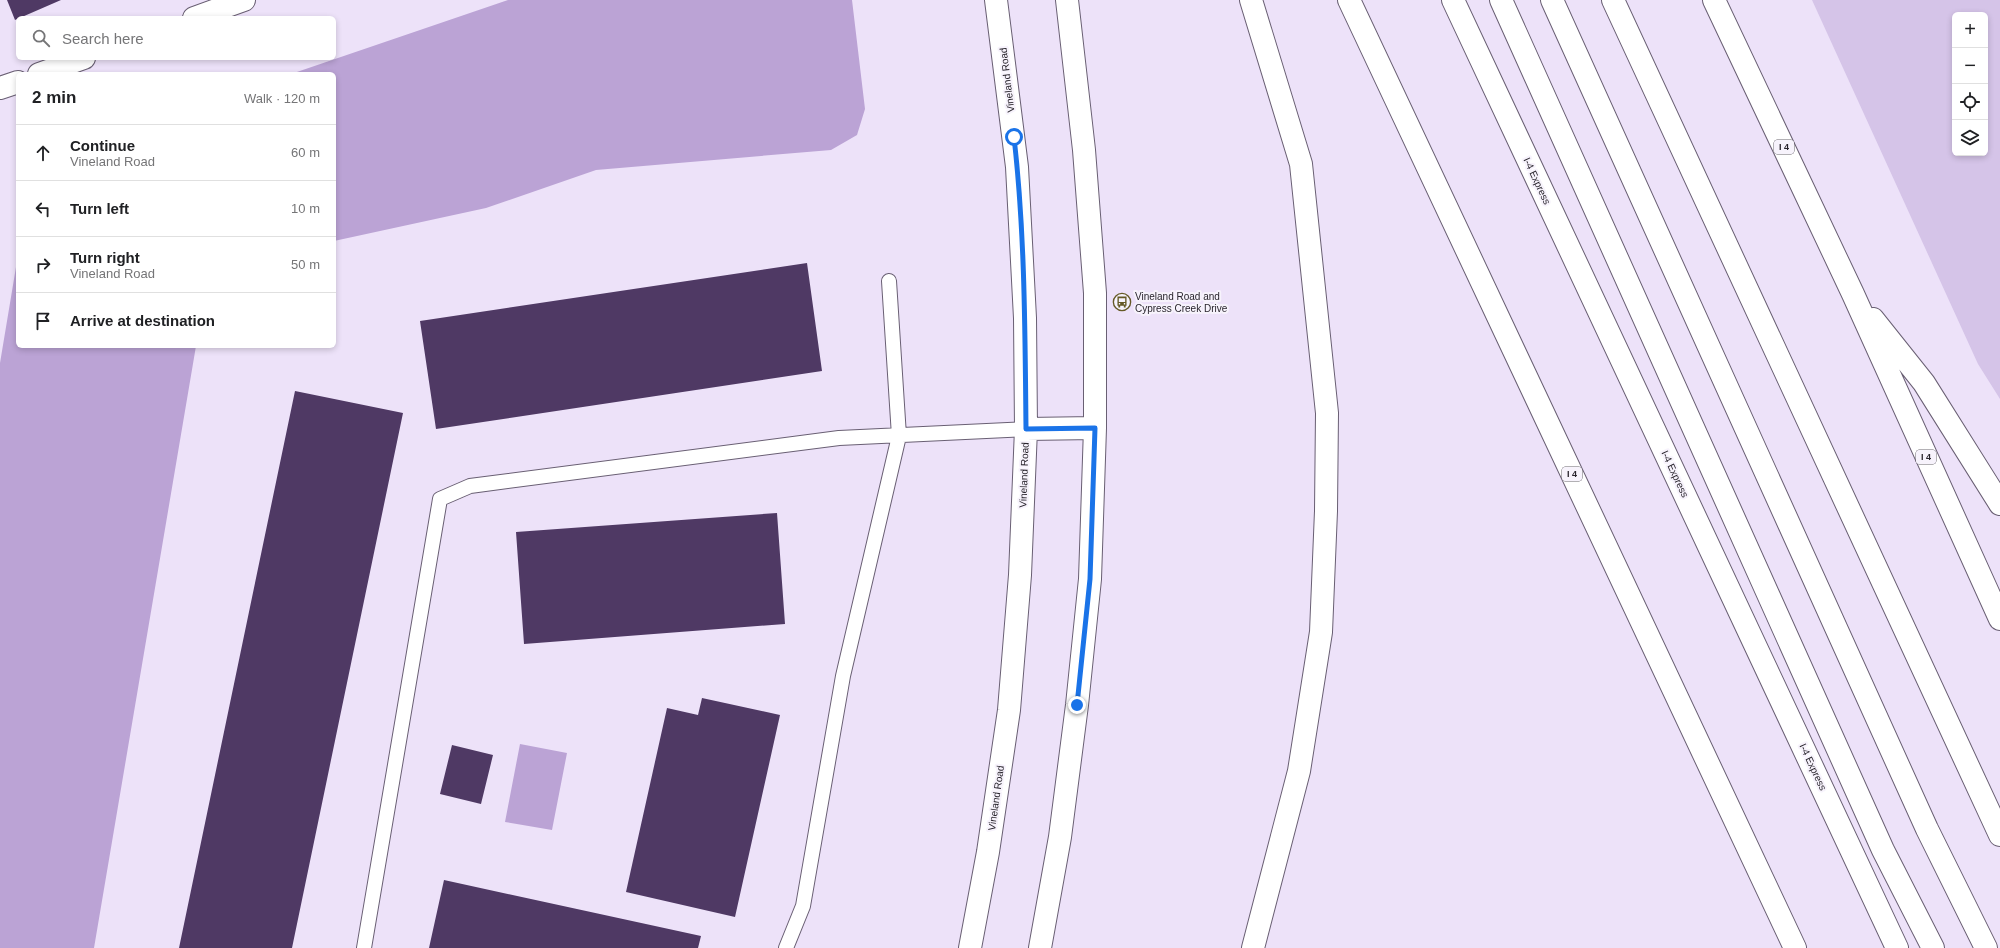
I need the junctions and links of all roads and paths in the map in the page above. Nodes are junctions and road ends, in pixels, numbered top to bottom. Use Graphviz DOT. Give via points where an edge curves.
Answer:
graph roads {
  1 [pos="244,0"];
  2 [pos="996,0"];
  3 [pos="1067,0"];
  4 [pos="1251,0"];
  5 [pos="1349,0"];
  6 [pos="1453,0"];
  7 [pos="1501,0"];
  8 [pos="1552,0"];
  9 [pos="1613,0"];
  10 [pos="1714,0"];
  11 [pos="200,16"];
  12 [pos="78,60"];
  13 [pos="45,72"];
  14 [pos="16,83"];
  15 [pos="0,88"];
  16 [pos="889,281"];
  17 [pos="1853,294"];
  18 [pos="1095,428"];
  19 [pos="1026,429"];
  20 [pos="899,436"];
  21 [pos="2000,504"];
  22 [pos="2000,619"];
  23 [pos="2000,835"];
  24 [pos="364,948"];
  25 [pos="786,948"];
  26 [pos="970,948"];
  27 [pos="1040,948"];
  28 [pos="1253,948"];
  29 [pos="1795,948"];
  30 [pos="1897,948"];
  31 [pos="1932,948"];
  32 [pos="1986,948"];
  1 -- 11 [label="main road"];
  2 -- 19 [label="main road, Vineland Road" via="1017,167 1025,318"];
  3 -- 18 [label="main road" via="1084,150 1094,293"];
  4 -- 28 [label="main road" via="1301,164 1327,413 1321,632 1299,771"];
  5 -- 29 [label="main road, I 4"];
  6 -- 30 [label="main road, I-4 Express"];
  7 -- 31 [label="main road" via="1883,850"];
  8 -- 32 [label="main road" via="1927,829"];
  9 -- 23 [label="main road"];
  10 -- 17 [label="main road, I 4"];
  12 -- 13 [label="main road"];
  14 -- 15 [label="main road"];
  16 -- 20 [label="lane"];
  17 -- 21 [label="main road" via="1924,383"];
  17 -- 22 [label="main road, I 4"];
  18 -- 19 [label="main road"];
  18 -- 27 [label="main road" via="1090,579 1077,705 1060,837"];
  19 -- 20 [label="lane"];
  19 -- 26 [label="main road, Vineland Road" via="1020,575 1009,710 988,852"];
  20 -- 24 [label="lane" via="839,438 470,486 440,499"];
  20 -- 25 [label="lane" via="843,676 803,906"];
}
